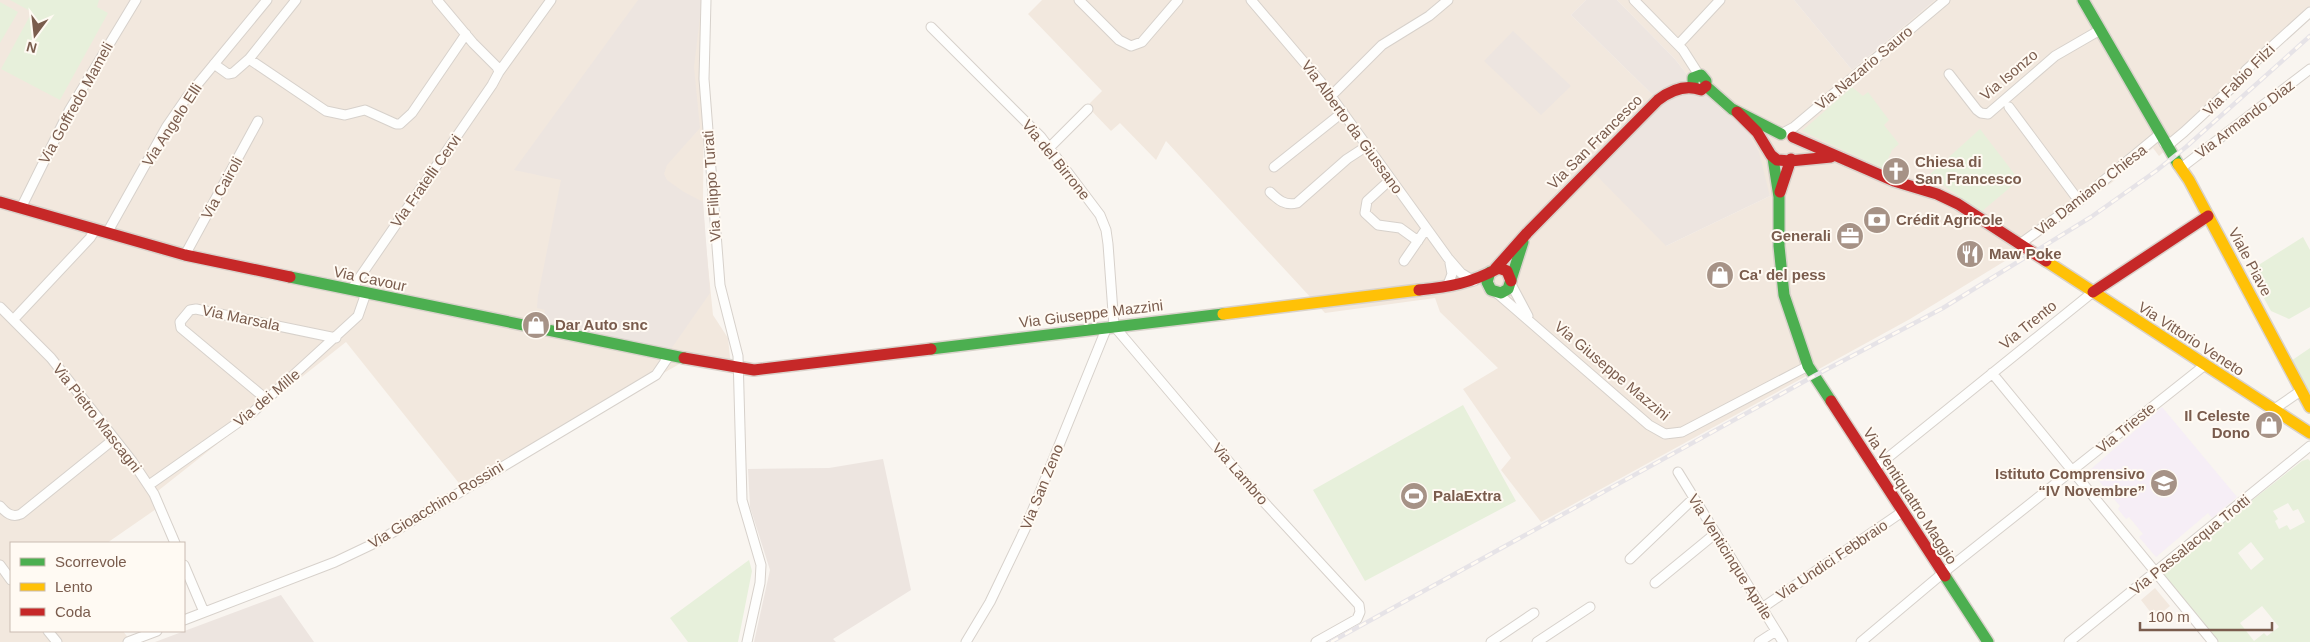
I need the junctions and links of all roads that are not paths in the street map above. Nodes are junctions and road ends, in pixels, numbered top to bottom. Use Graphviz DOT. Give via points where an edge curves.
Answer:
graph roads {
  1 [pos="136,0"];
  2 [pos="267,0"];
  3 [pos="296,0"];
  4 [pos="438,0"];
  5 [pos="551,0"];
  6 [pos="706,0"];
  7 [pos="1079,0"];
  8 [pos="1178,0"];
  9 [pos="1448,0"];
  10 [pos="1634,0"];
  11 [pos="1720,0"];
  12 [pos="1945,0"];
  13 [pos="2083,0"];
  14 [pos="1256,2"];
  15 [pos="2310,12"];
  16 [pos="931,27"];
  17 [pos="2100,30"];
  18 [pos="466,34"];
  19 [pos="1678,45"];
  20 [pos="249,59"];
  21 [pos="214,64"];
  22 [pos="2310,69"];
  23 [pos="499,72"];
  24 [pos="1949,74"];
  25 [pos="1699,75"];
  26 [pos="1706,86"];
  27 [pos="1693,87"];
  28 [pos="1331,96"];
  29 [pos="2009,107"];
  30 [pos="1088,109"];
  31 [pos="1343,112"];
  32 [pos="1738,112"];
  33 [pos="258,121"];
  34 [pos="1781,134"];
  35 [pos="1793,138"];
  36 [pos="2162,139"];
  37 [pos="1367,146"];
  38 [pos="1050,148"];
  39 [pos="1771,154"];
  40 [pos="1843,158"];
  41 [pos="1790,160"];
  42 [pos="1274,167"];
  43 [pos="2181,168"];
  44 [pos="1390,179"];
  45 [pos="1270,192"];
  46 [pos="1780,197"];
  47 [pos="2079,201"];
  48 [pos="0,202"];
  49 [pos="21,208"];
  50 [pos="2208,216"];
  51 [pos="1426,229"];
  52 [pos="95,230"];
  53 [pos="107,233"];
  54 [pos="1527,233"];
  55 [pos="1418,241"];
  56 [pos="2020,244"];
  57 [pos="185,255"];
  58 [pos="1448,258"];
  59 [pos="1404,261"];
  60 [pos="1492,270"];
  61 [pos="1474,281"];
  62 [pos="1511,282"];
  63 [pos="1452,284"];
  64 [pos="351,290"];
  65 [pos="1494,291"];
  66 [pos="2093,292"];
  67 [pos="366,293"];
  68 [pos="0,307"];
  69 [pos="14,319"];
  70 [pos="1532,322"];
  71 [pos="1111,326"];
  72 [pos="336,338"];
  73 [pos="669,356"];
  74 [pos="1808,366"];
  75 [pos="2204,366"];
  76 [pos="738,369"];
  77 [pos="1992,373"];
  78 [pos="266,399"];
  79 [pos="2307,400"];
  80 [pos="2273,410"];
  81 [pos="2310,433"];
  82 [pos="114,438"];
  83 [pos="2310,446"];
  84 [pos="1875,468"];
  85 [pos="2073,470"];
  86 [pos="1678,472"];
  87 [pos="149,485"];
  88 [pos="1694,498"];
  89 [pos="0,506"];
  90 [pos="1902,512"];
  91 [pos="1716,533"];
  92 [pos="175,542"];
  93 [pos="1630,560"];
  94 [pos="0,565"];
  95 [pos="185,567"];
  96 [pos="2157,572"];
  97 [pos="1943,573"];
  98 [pos="10,579"];
  99 [pos="1655,583"];
  100 [pos="1590,607"];
  101 [pos="1762,608"];
  102 [pos="204,612"];
  103 [pos="1534,613"];
  104 [pos="185,620"];
  105 [pos="1776,631"];
  106 [pos="49,632"];
  107 [pos="154,632"];
  108 [pos="57,642"];
  109 [pos="128,642"];
  110 [pos="746,642"];
  111 [pos="966,642"];
  112 [pos="1316,642"];
  113 [pos="1491,642"];
  114 [pos="1537,642"];
  115 [pos="1758,642"];
  116 [pos="1783,642"];
  117 [pos="1861,642"];
  118 [pos="1988,642"];
  119 [pos="2069,642"];
  120 [pos="2213,642"];
  1 -- 49 [label="street, Via Goffredo Mameli" via="70,109"];
  2 -- 21 [label="street, Via Angelo Elli"];
  3 -- 20 [label="street"];
  4 -- 18 [label="street"];
  5 -- 23 [label="street, Via Fratelli Cervi"];
  6 -- 76 [label="street, Via Filippo Turati" via="704,79 719,280 736,344"];
  7 -- 8 [label="street" via="1119,40 1131,46 1142,42"];
  9 -- 28 [label="street" via="1429,16 1382,45"];
  10 -- 19 [label="street"];
  11 -- 19 [label="street"];
  12 -- 34 [label="street, Via Nazario Sauro" via="1794,127"];
  13 -- 17 [label="street"];
  14 -- 28 [label="street, Via Alberto da Giussano"];
  15 -- 36 [label="street, Via Fabio Filzi" via="2184,132 2172,142"];
  16 -- 38 [label="street, Via del Birrone"];
  17 -- 24 [label="street, Via Isonzo" via="2056,56 1988,114 1979,112"];
  17 -- 36 [label="street"];
  18 -- 20 [label="street" via="412,113 400,124 365,110 345,116 326,112"];
  18 -- 23 [label="street"];
  19 -- 25 [label="street"];
  20 -- 21 [label="street" via="228,74"];
  21 -- 53 [label="street, Via Angelo Elli" via="167,126"];
  22 -- 43 [label="street, Via Armando Diaz"];
  23 -- 64 [label="street, Via Fratelli Cervi"];
  25 -- 26 [label="street" via="1705,78"];
  25 -- 27 [label="street" via="1691,81"];
  26 -- 27 [label="street, Via San Francesco" via="1698,90"];
  26 -- 32 [label="street"];
  27 -- 54 [label="street, Via San Francesco" via="1675,90 1658,100"];
  28 -- 31 [label="street, Via Alberto da Giussano"];
  29 -- 47 [label="street"];
  30 -- 38 [label="street"];
  31 -- 37 [label="street, Via Alberto da Giussano"];
  31 -- 42 [label="street"];
  32 -- 34 [label="street"];
  32 -- 39 [label="street" via="1757,132"];
  33 -- 57 [label="street, Via Cairoli"];
  34 -- 35 [label="street"];
  34 -- 39 [label="street" via="1771,141"];
  35 -- 40 [label="street"];
  35 -- 41 [label="street" via="1797,150"];
  36 -- 43 [label="street, Viale Piave"];
  36 -- 47 [label="street, Via Damiano Chiesa"];
  37 -- 44 [label="street, Via Alberto da Giussano"];
  37 -- 45 [label="street" via="1347,159 1297,203 1282,202"];
  38 -- 71 [label="street, Via del Birrone" via="1105,226 1109,247"];
  39 -- 41 [label="street" via="1782,162"];
  39 -- 46 [label="street"];
  40 -- 41 [label="street" via="1820,156"];
  40 -- 56 [label="street" via="1894,182 1952,201"];
  41 -- 46 [label="street"];
  43 -- 50 [label="street, Viale Piave"];
  44 -- 51 [label="street, Via Alberto da Giussano"];
  44 -- 55 [label="street" via="1368,199 1365,213 1380,227 1400,228"];
  46 -- 74 [label="street, Via Ventiquattro Maggio" via="1779,246 1784,295"];
  47 -- 56 [label="street, Via Damiano Chiesa"];
  48 -- 49 [label="street, Via Cavour"];
  49 -- 52 [label="street, Via Cavour"];
  50 -- 66 [label="street, Via Trento"];
  50 -- 79 [label="street, Viale Piave"];
  51 -- 55 [label="street"];
  51 -- 58 [label="street, Via Alberto da Giussano"];
  52 -- 53 [label="street, Via Cavour"];
  52 -- 69 [label="street"];
  53 -- 57 [label="street, Via Cavour"];
  54 -- 60 [label="street, Via San Francesco"];
  54 -- 62 [label="street, Via San Francesco" via="1516,257"];
  55 -- 59 [label="street"];
  56 -- 66 [label="street"];
  57 -- 64 [label="street, Via Cavour"];
  58 -- 61 [label="street, Via Alberto da Giussano" via="1461,273"];
  58 -- 63 [label="street, Via Alberto da Giussano"];
  60 -- 61 [label="street, Via Giuseppe Mazzini"];
  60 -- 62 [label="street" via="1507,271"];
  60 -- 65 [label="street" via="1487,282"];
  61 -- 63 [label="street, Via Giuseppe Mazzini"];
  62 -- 65 [label="street" via="1505,291"];
  62 -- 70 [label="street, Via Giuseppe Mazzini"];
  63 -- 65 [label="street, Via Giuseppe Mazzini"];
  63 -- 71 [label="street, Via Giuseppe Mazzini"];
  64 -- 67 [label="street, Via Cavour"];
  65 -- 70 [label="street, Via Giuseppe Mazzini"];
  66 -- 75 [label="street, Via Vittorio Veneto"];
  66 -- 77 [label="street, Via Trento"];
  67 -- 72 [label="street, Via dei Mille" via="358,316"];
  67 -- 73 [label="street, Via Cavour"];
  68 -- 69 [label="street, Via Pietro Mascagni"];
  69 -- 82 [label="street, Via Pietro Mascagni" via="51,358"];
  70 -- 74 [label="street, Via Giuseppe Mazzini" via="1649,425 1665,434 1682,432"];
  71 -- 76 [label="street, Via Giuseppe Mazzini" via="779,368"];
  71 -- 111 [label="street, Via San Zeno" via="1025,529 990,602"];
  71 -- 112 [label="street, Via Lambro" via="1248,484 1359,605 1356,620"];
  72 -- 78 [label="street, Via dei Mille"];
  72 -- 78 [label="street, Via Marsala" via="196,308 190,310 180,322 180,328"];
  73 -- 76 [label="street, Via Cavour"];
  73 -- 102 [label="street, Via Gioacchino Rossini" via="656,374 375,543"];
  74 -- 84 [label="street, Via Ventiquattro Maggio"];
  75 -- 80 [label="street, Via Vittorio Veneto"];
  75 -- 85 [label="street, Via Trieste"];
  76 -- 110 [label="street, Via Filippo Turati" via="741,496 761,565"];
  77 -- 84 [label="street, Via Trento"];
  77 -- 85 [label="street"];
  78 -- 87 [label="street, Via dei Mille" via="220,436"];
  79 -- 80 [label="street"];
  80 -- 81 [label="street, Via Vittorio Veneto"];
  82 -- 87 [label="street, Via Pietro Mascagni"];
  82 -- 89 [label="street" via="22,514 8,514"];
  83 -- 96 [label="street, Via Passalacqua Trotti"];
  84 -- 90 [label="street, Via Ventiquattro Maggio"];
  85 -- 96 [label="street"];
  85 -- 97 [label="street, Via Trieste"];
  86 -- 88 [label="street, Via Venticinque Aprile"];
  87 -- 92 [label="street, Via Pietro Mascagni"];
  88 -- 91 [label="street, Via Venticinque Aprile"];
  88 -- 93 [label="street"];
  90 -- 97 [label="street, Via Ventiquattro Maggio"];
  90 -- 101 [label="street, Via Undici Febbraio"];
  91 -- 99 [label="street"];
  91 -- 101 [label="street, Via Venticinque Aprile"];
  94 -- 98 [label="street"];
  95 -- 102 [label="street"];
  96 -- 119 [label="street, Via Passalacqua Trotti"];
  96 -- 120 [label="street"];
  97 -- 117 [label="street, Via Trieste"];
  97 -- 118 [label="street, Via Ventiquattro Maggio"];
  100 -- 114 [label="street"];
  101 -- 105 [label="street, Via Venticinque Aprile"];
  102 -- 104 [label="street, Via Gioacchino Rossini"];
  103 -- 113 [label="street"];
  105 -- 115 [label="street"];
  105 -- 116 [label="street, Via Venticinque Aprile"];
  106 -- 108 [label="street"];
  107 -- 109 [label="street"];
}
